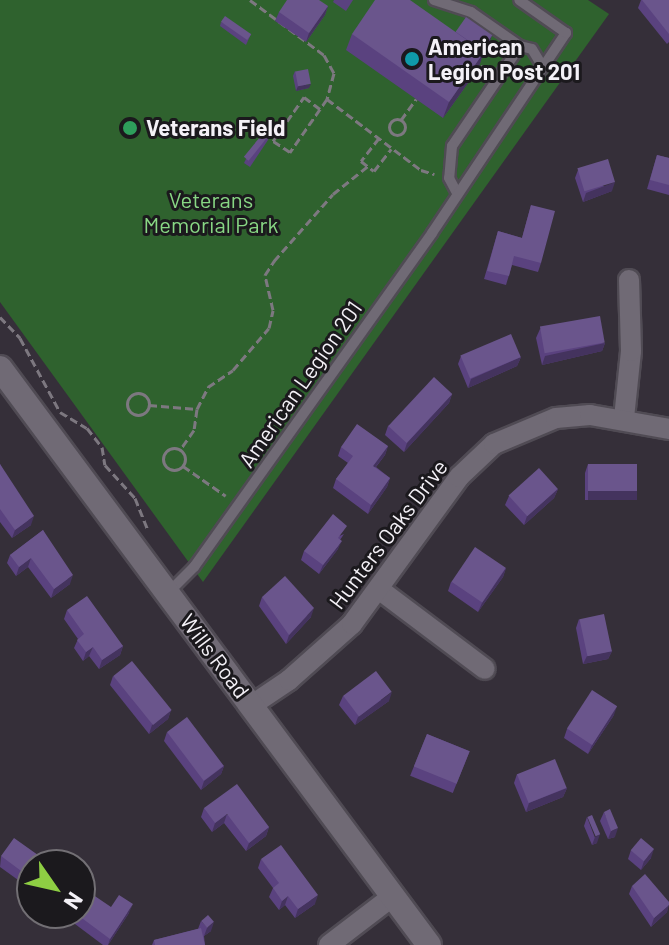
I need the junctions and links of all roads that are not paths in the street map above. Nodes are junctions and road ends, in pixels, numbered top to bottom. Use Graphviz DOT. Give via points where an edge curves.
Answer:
graph roads {
  1 [pos="434,0"];
  2 [pos="519,0"];
  3 [pos="520,46"];
  4 [pos="543,67"];
  5 [pos="456,191"];
  6 [pos="629,280"];
  7 [pos="0,368"];
  8 [pos="624,418"];
  9 [pos="669,429"];
  10 [pos="380,590"];
  11 [pos="168,593"];
  12 [pos="485,669"];
  13 [pos="252,705"];
  14 [pos="393,896"];
  15 [pos="329,945"];
  16 [pos="429,945"];
  1 -- 3 [label="lane" via="471,12"];
  2 -- 4 [label="lane, American Legion 201" via="566,33"];
  3 -- 4 [label="lane" via="532,49"];
  3 -- 5 [label="lane" via="452,146 449,178"];
  4 -- 5 [label="lane, American Legion 201"];
  5 -- 11 [label="lane, American Legion 201" via="432,233 194,567"];
  6 -- 8 [label="street" via="631,351"];
  7 -- 11 [label="street, Wills Road"];
  8 -- 9 [label="street, Hunters Oaks Drive"];
  8 -- 10 [label="street, Hunters Oaks Drive" via="556,418 494,444 459,477"];
  10 -- 12 [label="street"];
  10 -- 13 [label="street, Hunters Oaks Drive" via="322,653"];
  11 -- 13 [label="street, Wills Road"];
  13 -- 14 [label="street, Wills Road"];
  14 -- 15 [label="street"];
  14 -- 16 [label="street, Wills Road"];
}
